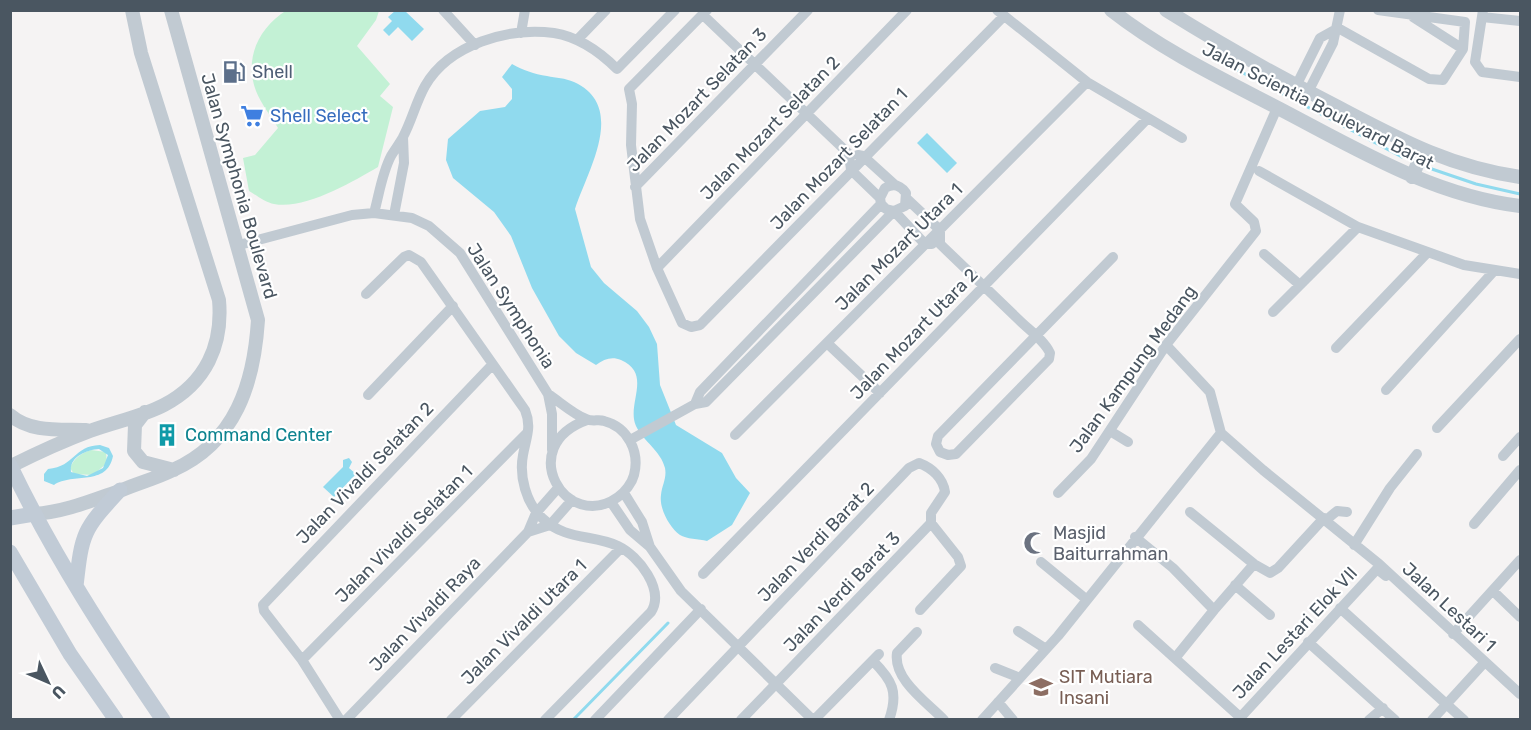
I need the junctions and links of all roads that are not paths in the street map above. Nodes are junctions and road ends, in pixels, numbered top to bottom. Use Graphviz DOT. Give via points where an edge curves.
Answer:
graph roads {
  1 [pos="132,10"];
  2 [pos="171,10"];
  3 [pos="525,10"];
  4 [pos="606,10"];
  5 [pos="675,10"];
  6 [pos="808,10"];
  7 [pos="907,10"];
  8 [pos="1111,10"];
  9 [pos="1166,10"];
  10 [pos="1340,10"];
  11 [pos="1378,10"];
  12 [pos="447,12"];
  13 [pos="705,13"];
  14 [pos="1000,14"];
  15 [pos="1482,14"];
  16 [pos="1410,15"];
  17 [pos="1521,21"];
  18 [pos="1338,28"];
  19 [pos="521,33"];
  20 [pos="577,40"];
  21 [pos="475,45"];
  22 [pos="1463,49"];
  23 [pos="755,64"];
  24 [pos="1521,77"];
  25 [pos="1087,82"];
  26 [pos="1302,89"];
  27 [pos="1277,108"];
  28 [pos="806,113"];
  29 [pos="1148,118"];
  30 [pos="403,136"];
  31 [pos="1182,138"];
  32 [pos="849,154"];
  33 [pos="863,156"];
  34 [pos="1417,164"];
  35 [pos="851,170"];
  36 [pos="1259,171"];
  37 [pos="1521,177"];
  38 [pos="895,185"];
  39 [pos="635,187"];
  40 [pos="907,199"];
  41 [pos="881,201"];
  42 [pos="1521,206"];
  43 [pos="894,212"];
  44 [pos="374,213"];
  45 [pos="394,215"];
  46 [pos="1358,227"];
  47 [pos="940,230"];
  48 [pos="925,244"];
  49 [pos="940,244"];
  50 [pos="239,245"];
  51 [pos="1427,253"];
  52 [pos="1264,254"];
  53 [pos="1113,257"];
  54 [pos="657,268"];
  55 [pos="1494,271"];
  56 [pos="1521,274"];
  57 [pos="983,285"];
  58 [pos="1300,285"];
  59 [pos="366,294"];
  60 [pos="783,305"];
  61 [pos="453,306"];
  62 [pos="1273,312"];
  63 [pos="793,314"];
  64 [pos="1036,336"];
  65 [pos="1521,339"];
  66 [pos="827,343"];
  67 [pos="1166,345"];
  68 [pos="1336,348"];
  69 [pos="492,365"];
  70 [pos="1386,390"];
  71 [pos="880,393"];
  72 [pos="548,394"];
  73 [pos="368,395"];
  74 [pos="695,404"];
  75 [pos="145,412"];
  76 [pos="10,415"];
  77 [pos="587,420"];
  78 [pos="1437,428"];
  79 [pos="529,430"];
  80 [pos="90,431"];
  81 [pos="1110,431"];
  82 [pos="1221,433"];
  83 [pos="735,435"];
  84 [pos="635,437"];
  85 [pos="1521,437"];
  86 [pos="1128,442"];
  87 [pos="552,450"];
  88 [pos="1417,454"];
  89 [pos="1503,456"];
  90 [pos="11,465"];
  91 [pos="174,470"];
  92 [pos="1521,471"];
  93 [pos="558,488"];
  94 [pos="120,490"];
  95 [pos="624,493"];
  96 [pos="1058,493"];
  97 [pos="572,500"];
  98 [pos="611,502"];
  99 [pos="1190,512"];
  100 [pos="1347,512"];
  101 [pos="536,513"];
  102 [pos="34,514"];
  103 [pos="10,518"];
  104 [pos="1325,519"];
  105 [pos="931,524"];
  106 [pos="1474,524"];
  107 [pos="550,525"];
  108 [pos="528,532"];
  109 [pos="1135,537"];
  110 [pos="1354,545"];
  111 [pos="650,547"];
  112 [pos="621,548"];
  113 [pos="10,552"];
  114 [pos="1521,560"];
  115 [pos="1041,562"];
  116 [pos="1254,564"];
  117 [pos="703,574"];
  118 [pos="1235,585"];
  119 [pos="76,586"];
  120 [pos="1493,591"];
  121 [pos="1086,599"];
  122 [pos="1426,607"];
  123 [pos="1340,608"];
  124 [pos="701,609"];
  125 [pos="920,610"];
  126 [pos="1214,610"];
  127 [pos="1270,615"];
  128 [pos="1521,616"];
  129 [pos="1138,625"];
  130 [pos="917,632"];
  131 [pos="1018,632"];
  132 [pos="1453,634"];
  133 [pos="1308,642"];
  134 [pos="739,647"];
  135 [pos="1046,650"];
  136 [pos="1176,657"];
  137 [pos="302,660"];
  138 [pos="1484,663"];
  139 [pos="995,668"];
  140 [pos="1020,678"];
  141 [pos="777,683"];
  142 [pos="1521,694"];
  143 [pos="998,702"];
  144 [pos="1446,704"];
  145 [pos="1383,708"];
  146 [pos="1239,718"];
  147 [pos="116,720"];
  148 [pos="163,720"];
  149 [pos="340,720"];
  150 [pos="346,720"];
  151 [pos="451,720"];
  152 [pos="545,720"];
  153 [pos="595,720"];
  154 [pos="668,720"];
  155 [pos="741,720"];
  156 [pos="814,720"];
  157 [pos="889,720"];
  158 [pos="944,720"];
  159 [pos="982,720"];
  160 [pos="1013,720"];
  161 [pos="1369,720"];
  162 [pos="1395,720"];
  163 [pos="1432,720"];
  164 [pos="1464,720"];
  1 -- 75 [label="street" via="141,53 219,300 221,325 213,356 193,383 164,405"];
  2 -- 50 [label="street, Jalan Symphonia Boulevard"];
  3 -- 19 [label="street"];
  4 -- 20 [label="street"];
  5 -- 20 [label="street" via="617,69"];
  6 -- 23 [label="street, Jalan Mozart Selatan 3"];
  7 -- 28 [label="street, Jalan Mozart Selatan 2"];
  8 -- 27 [label="street, Jalan Scientia Boulevard Barat" via="1200,68"];
  9 -- 26 [label="street, Jalan Scientia Boulevard Barat"];
  10 -- 18 [label="street"];
  11 -- 16 [label="street"];
  12 -- 21 [label="street"];
  13 -- 23 [label="street"];
  13 -- 39 [label="street" via="630,89"];
  14 -- 25 [label="street"];
  14 -- 33 [label="street, Jalan Mozart Selatan 1"];
  15 -- 17 [label="street"];
  15 -- 24 [label="street" via="1475,62 1482,72"];
  16 -- 22 [label="street"];
  16 -- 22 [label="street" via="1465,22"];
  18 -- 22 [label="street" via="1429,79 1443,80"];
  18 -- 26 [label="street" via="1320,38"];
  19 -- 20 [label="street" via="555,33"];
  19 -- 21 [label="street"];
  21 -- 30 [label="street" via="443,66 425,85"];
  23 -- 28 [label="street"];
  23 -- 39 [label="street, Jalan Mozart Selatan 3"];
  25 -- 29 [label="street"];
  25 -- 47 [label="street, Jalan Mozart Utara 1"];
  26 -- 34 [label="street, Jalan Scientia Boulevard Barat"];
  27 -- 34 [label="street, Jalan Scientia Boulevard Barat"];
  27 -- 67 [label="street, Jalan Kampung Medang" via="1235,200 1236,207 1254,222 1256,231"];
  28 -- 32 [label="street"];
  28 -- 54 [label="street, Jalan Mozart Selatan 2"];
  29 -- 31 [label="street"];
  29 -- 57 [label="street, Jalan Mozart Utara 2"];
  30 -- 44 [label="street" via="390,157"];
  30 -- 45 [label="street" via="404,163"];
  32 -- 33 [label="street"];
  32 -- 35 [label="street"];
  33 -- 35 [label="street, Jalan Mozart Selatan 1"];
  33 -- 38 [label="street"];
  34 -- 37 [label="street, Jalan Scientia Boulevard Barat" via="1467,167"];
  34 -- 42 [label="street, Jalan Scientia Boulevard Barat" via="1468,196"];
  35 -- 41 [label="street"];
  35 -- 54 [label="street, Jalan Mozart Selatan 1" via="700,325 682,323"];
  36 -- 46 [label="street"];
  38 -- 40 [label="street" via="902,187"];
  38 -- 41 [label="street" via="885,188"];
  39 -- 54 [label="street" via="640,219"];
  40 -- 43 [label="street" via="905,206"];
  40 -- 47 [label="street"];
  41 -- 43 [label="street"];
  41 -- 60 [label="street"];
  43 -- 48 [label="street"];
  43 -- 63 [label="street"];
  44 -- 45 [label="street, Jalan Symphonia"];
  44 -- 50 [label="street, Jalan Symphonia" via="352,215"];
  45 -- 72 [label="street, Jalan Symphonia" via="429,226 460,254"];
  46 -- 51 [label="street"];
  46 -- 58 [label="street"];
  47 -- 48 [label="street, Jalan Mozart Utara 1"];
  47 -- 49 [label="street"];
  48 -- 49 [label="street"];
  48 -- 66 [label="street, Jalan Mozart Utara 1"];
  49 -- 57 [label="street"];
  50 -- 91 [label="street, Jalan Symphonia Boulevard" via="258,320 256,356 249,384 223,431 196,457"];
  51 -- 55 [label="street"];
  51 -- 68 [label="street"];
  52 -- 58 [label="street"];
  53 -- 64 [label="street"];
  55 -- 56 [label="street"];
  55 -- 70 [label="street"];
  57 -- 64 [label="street"];
  57 -- 71 [label="street, Jalan Mozart Utara 2"];
  58 -- 62 [label="street"];
  59 -- 61 [label="street" via="410,255 421,262"];
  60 -- 63 [label="street"];
  60 -- 74 [label="street" via="700,392"];
  61 -- 69 [label="street"];
  61 -- 73 [label="street"];
  63 -- 74 [label="street" via="706,402"];
  64 -- 64 [label="street" via="938,436 940,452 956,454 1049,359 1048,348"];
  65 -- 78 [label="street"];
  66 -- 71 [label="street"];
  66 -- 83 [label="street, Jalan Mozart Utara 1"];
  67 -- 81 [label="street, Jalan Kampung Medang"];
  67 -- 82 [label="street" via="1210,392"];
  69 -- 79 [label="street" via="525,410"];
  69 -- 137 [label="street, Jalan Vivaldi Selatan 2" via="263,605"];
  71 -- 117 [label="street, Jalan Mozart Utara 2"];
  72 -- 77 [label="street, Jalan Symphonia"];
  72 -- 87 [label="street, Jalan Symphonia"];
  74 -- 84 [label="street"];
  75 -- 80 [label="street"];
  75 -- 91 [label="street" via="135,424 134,451 143,462"];
  76 -- 80 [label="street" via="39,429"];
  77 -- 84 [label="street" via="604,421"];
  77 -- 87 [label="street" via="572,425"];
  79 -- 101 [label="street" via="522,455 522,475"];
  79 -- 137 [label="street, Jalan Vivaldi Selatan 1"];
  80 -- 90 [label="street"];
  81 -- 86 [label="street"];
  81 -- 96 [label="street, Jalan Kampung Medang" via="1091,459"];
  82 -- 104 [label="street"];
  82 -- 109 [label="street"];
  84 -- 95 [label="street" via="634,477"];
  85 -- 89 [label="street"];
  87 -- 93 [label="street" via="551,469"];
  88 -- 110 [label="street"];
  90 -- 102 [label="main road"];
  91 -- 94 [label="street, Jalan Symphonia Boulevard"];
  92 -- 106 [label="street"];
  93 -- 97 [label="street"];
  93 -- 101 [label="street, Jalan Vivaldi Raya"];
  94 -- 102 [label="street, Jalan Symphonia Boulevard" via="58,512"];
  94 -- 119 [label="main road" via="84,533 79,546"];
  95 -- 98 [label="street"];
  95 -- 111 [label="street" via="642,522"];
  97 -- 98 [label="street" via="584,505"];
  97 -- 107 [label="street"];
  98 -- 111 [label="street" via="630,530"];
  99 -- 116 [label="street"];
  100 -- 104 [label="street" via="1337,510"];
  101 -- 107 [label="street"];
  101 -- 108 [label="street, Jalan Vivaldi Raya"];
  102 -- 103 [label="main road"];
  102 -- 119 [label="main road"];
  104 -- 110 [label="street, Jalan Lestari 1"];
  104 -- 116 [label="street" via="1278,568 1270,573"];
  105 -- 125 [label="street" via="962,566"];
  105 -- 134 [label="street, Jalan Verdi Barat 2" via="931,513 945,492 944,483 919,463 909,468"];
  105 -- 141 [label="street, Jalan Verdi Barat 3"];
  107 -- 108 [label="street, Jalan Vivaldi Raya"];
  107 -- 112 [label="street"];
  108 -- 150 [label="street, Jalan Vivaldi Raya"];
  109 -- 121 [label="street"];
  109 -- 126 [label="street" via="1173,568"];
  110 -- 122 [label="street, Jalan Lestari 1"];
  111 -- 124 [label="street" via="681,591"];
  112 -- 151 [label="street, Jalan Vivaldi Utara 1"];
  112 -- 152 [label="street" via="652,583 656,590 655,605"];
  113 -- 147 [label="main road" via="70,654"];
  114 -- 120 [label="street"];
  115 -- 121 [label="street"];
  116 -- 118 [label="street"];
  118 -- 126 [label="street"];
  118 -- 127 [label="street"];
  119 -- 148 [label="main road"];
  120 -- 128 [label="street"];
  120 -- 132 [label="street"];
  121 -- 135 [label="street"];
  122 -- 123 [label="street, Jalan Lestari Elok VII" via="1377,569"];
  122 -- 132 [label="street, Jalan Lestari 1"];
  123 -- 133 [label="street, Jalan Lestari Elok VII"];
  123 -- 144 [label="street"];
  124 -- 134 [label="street"];
  124 -- 153 [label="street"];
  126 -- 136 [label="street"];
  129 -- 136 [label="street"];
  130 -- 158 [label="street" via="897,653 897,666 906,682"];
  131 -- 135 [label="street"];
  132 -- 138 [label="street, Jalan Lestari 1"];
  133 -- 145 [label="street"];
  133 -- 146 [label="street, Jalan Lestari Elok VII"];
  134 -- 141 [label="street"];
  134 -- 154 [label="street, Jalan Verdi Barat 2"];
  135 -- 140 [label="street"];
  136 -- 146 [label="street"];
  137 -- 149 [label="street"];
  138 -- 142 [label="street, Jalan Lestari 1"];
  138 -- 144 [label="street"];
  139 -- 140 [label="street"];
  140 -- 143 [label="street"];
  141 -- 155 [label="street, Jalan Verdi Barat 3"];
  141 -- 156 [label="street"];
  143 -- 159 [label="street"];
  143 -- 160 [label="street"];
  144 -- 163 [label="street"];
  144 -- 164 [label="street"];
  145 -- 161 [label="street"];
  145 -- 162 [label="street"];
  156 -- 157 [label="street" via="876,657 892,684"];
}
